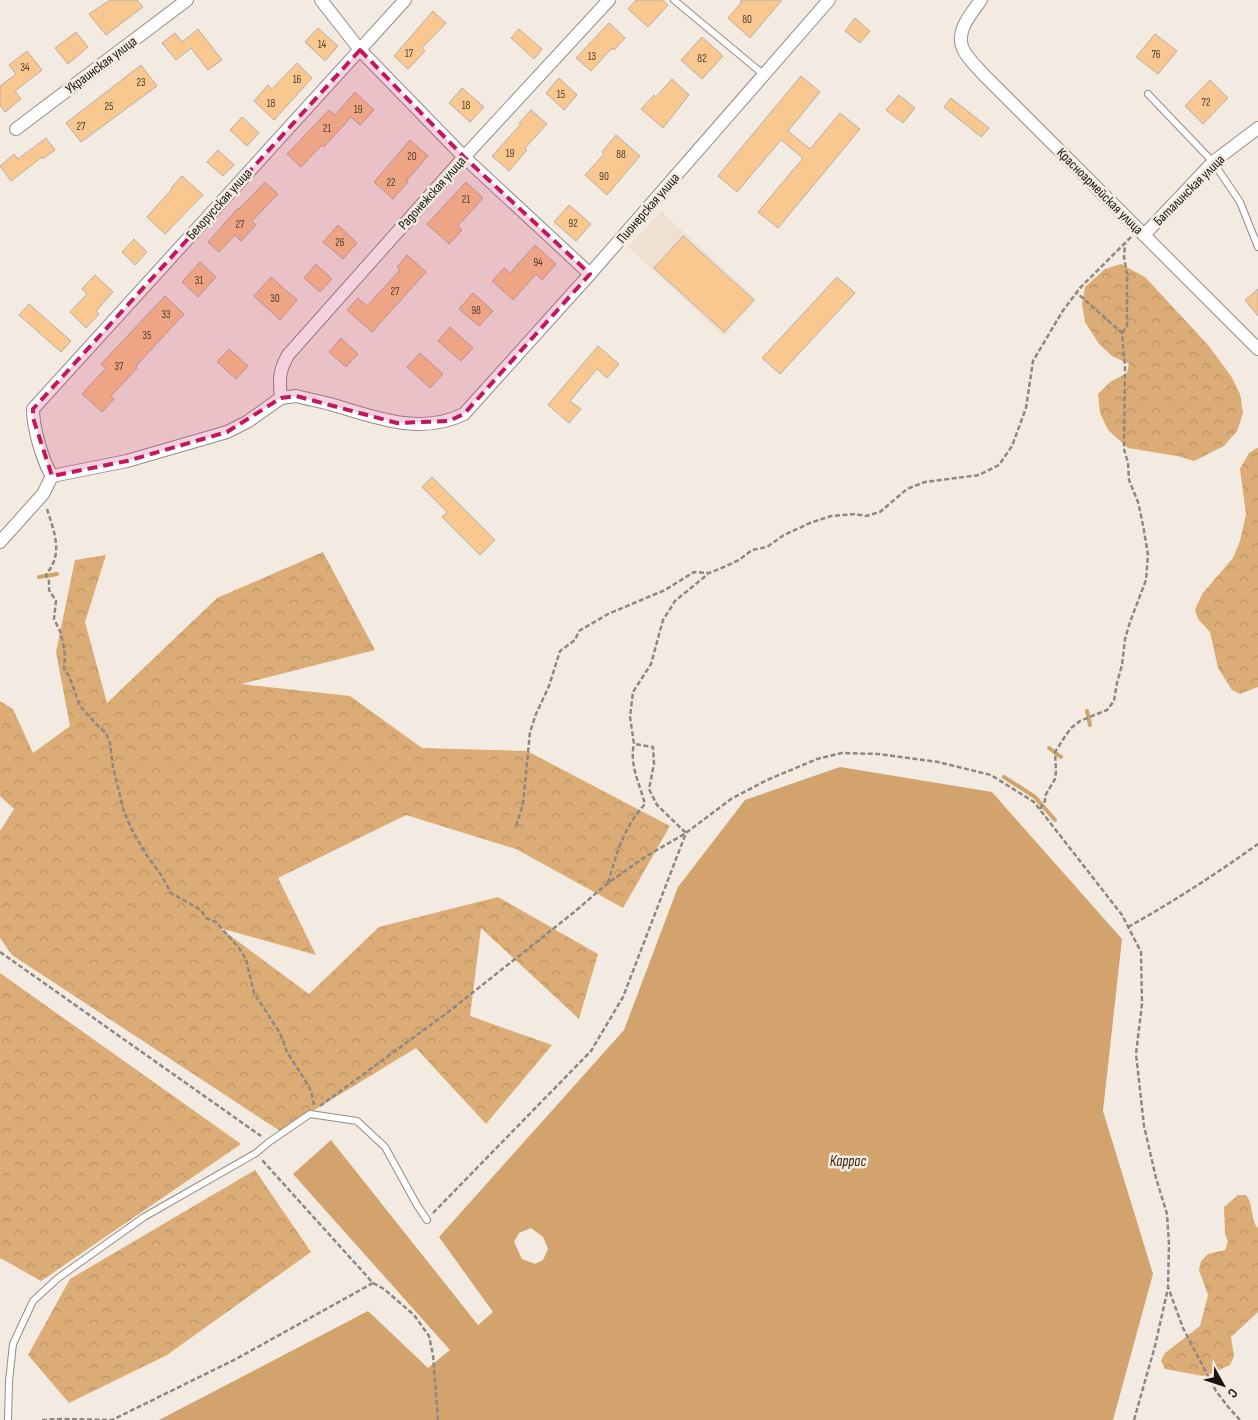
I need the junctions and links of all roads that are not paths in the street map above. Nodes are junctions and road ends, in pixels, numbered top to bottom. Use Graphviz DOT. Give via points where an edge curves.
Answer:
graph roads {
  1 [pos="187,0"];
  2 [pos="321,0"];
  3 [pos="406,0"];
  4 [pos="609,0"];
  5 [pos="674,0"];
  6 [pos="829,0"];
  7 [pos="981,0"];
  8 [pos="360,50"];
  9 [pos="764,75"];
  10 [pos="1148,94"];
  11 [pos="1258,128"];
  12 [pos="16,130"];
  13 [pos="464,157"];
  14 [pos="1214,162"];
  15 [pos="1141,231"];
  16 [pos="1258,247"];
  17 [pos="590,274"];
  18 [pos="1258,349"];
  19 [pos="280,398"];
  20 [pos="52,476"];
  21 [pos="0,542"];
  22 [pos="427,1220"];
  23 [pos="8,1420"];
  1 -- 12 [label="street, Украинская улица"];
  2 -- 8 [label="street"];
  3 -- 8 [label="street, Белорусская улица"];
  4 -- 13 [label="street, Радонежская улица"];
  5 -- 9 [label="lane"];
  6 -- 9 [label="street, Пионерская улица"];
  7 -- 15 [label="street, Красноармейская улица" via="960,35 963,50 982,74"];
  8 -- 13 [label="street"];
  8 -- 20 [label="street, Белорусская улица" via="33,409 41,451"];
  9 -- 17 [label="street, Пионерская улица"];
  10 -- 14 [label="lane"];
  11 -- 14 [label="street, Баталинская улица"];
  13 -- 17 [label="street"];
  13 -- 19 [label="street, Радонежская улица" via="288,355 281,368"];
  14 -- 15 [label="street, Баталинская улица"];
  14 -- 16 [label="lane" via="1240,202"];
  15 -- 18 [label="street, Красноармейская улица"];
  17 -- 19 [label="street, Пионерская улица" via="464,414 450,421 397,423 296,396"];
  19 -- 20 [label="street" via="227,432 127,461"];
  20 -- 21 [label="street" via="43,494"];
  22 -- 23 [label="lane" via="385,1147 357,1121 310,1114 256,1153 144,1217 58,1278 33,1301 13,1344"];
}
